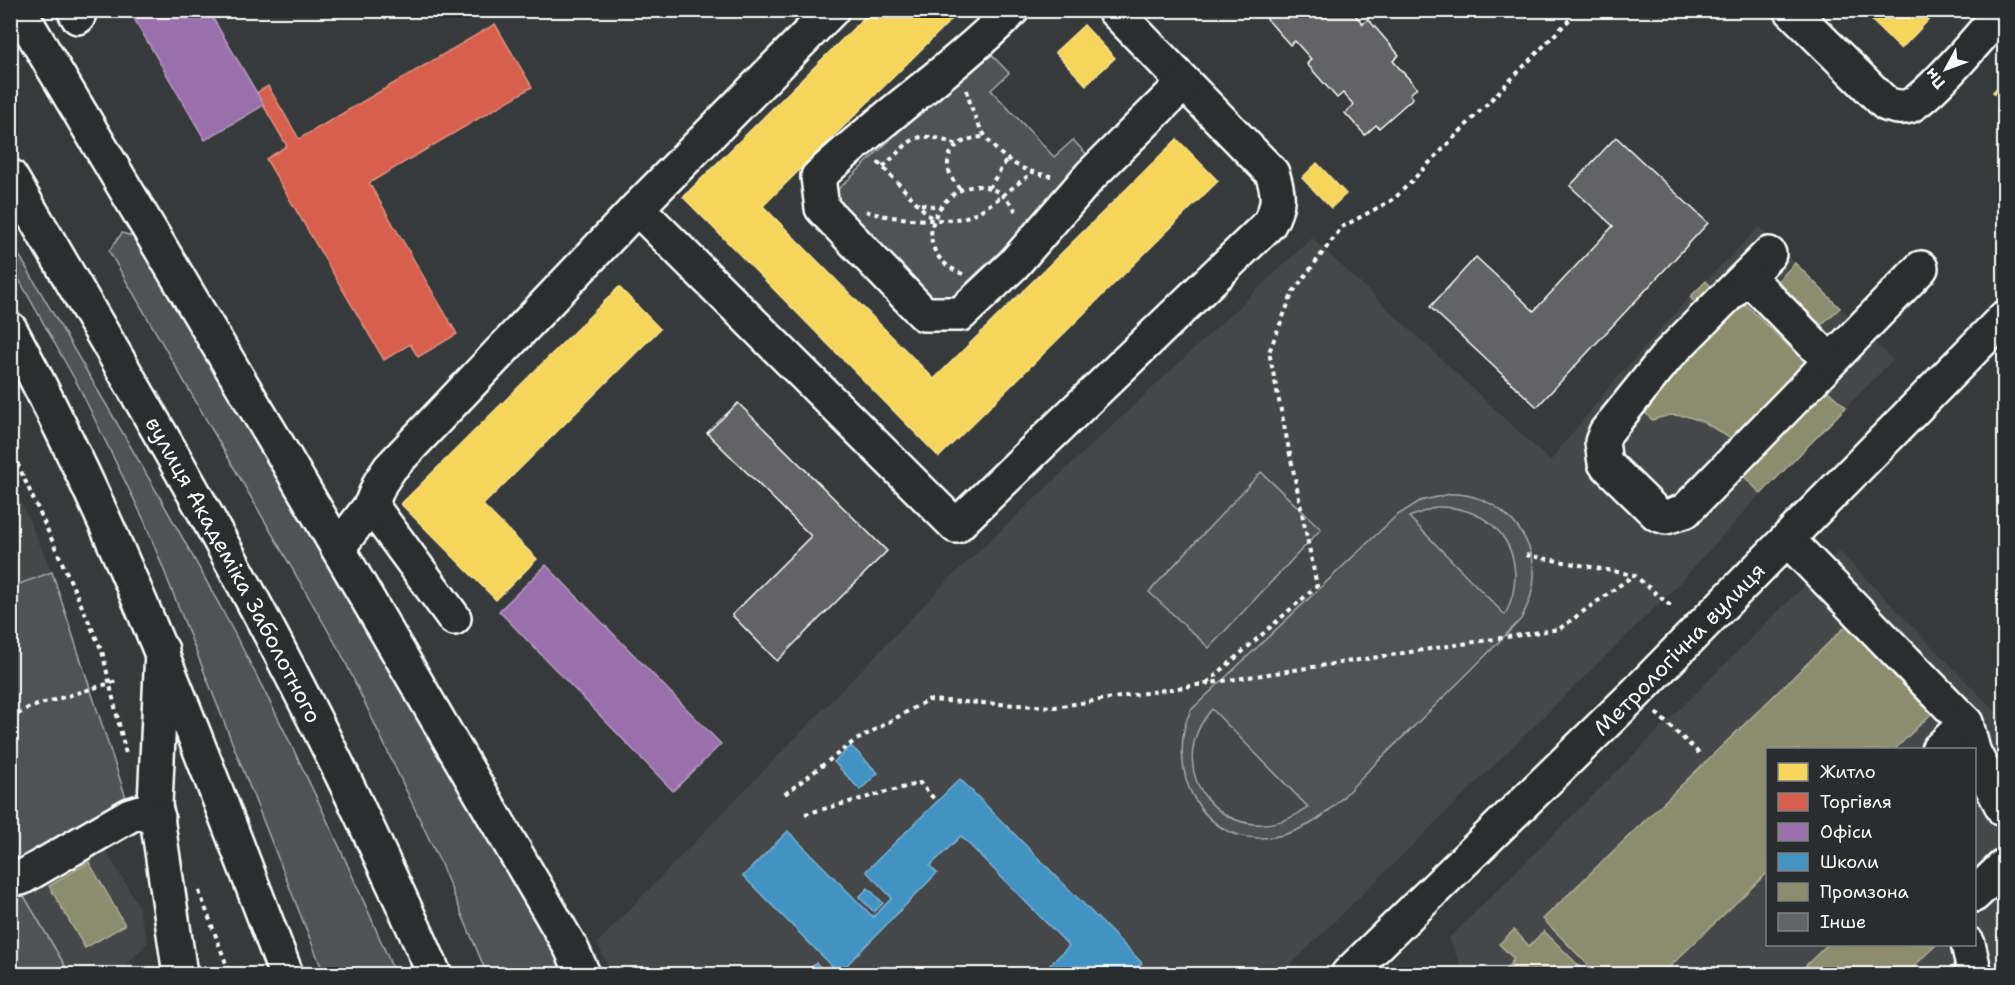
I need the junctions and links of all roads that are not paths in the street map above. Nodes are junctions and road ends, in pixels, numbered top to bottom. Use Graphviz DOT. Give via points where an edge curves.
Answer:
graph roads {
  1 [pos="20,10"];
  2 [pos="832,10"];
  3 [pos="1012,10"];
  4 [pos="1114,10"];
  5 [pos="1791,10"];
  6 [pos="2001,10"];
  7 [pos="1184,83"];
  8 [pos="10,176"];
  9 [pos="637,208"];
  10 [pos="1921,268"];
  11 [pos="2004,318"];
  12 [pos="10,329"];
  13 [pos="1830,361"];
  14 [pos="371,506"];
  15 [pos="1787,539"];
  16 [pos="338,548"];
  17 [pos="454,618"];
  18 [pos="162,650"];
  19 [pos="1971,742"];
  20 [pos="1946,748"];
  21 [pos="1976,752"];
  22 [pos="2004,810"];
  23 [pos="158,817"];
  24 [pos="2004,866"];
  25 [pos="21,878"];
  26 [pos="1976,893"];
  27 [pos="1968,946"];
  28 [pos="173,969"];
  29 [pos="286,975"];
  30 [pos="434,975"];
  31 [pos="583,975"];
  32 [pos="1348,975"];
  33 [pos="1976,975"];
  1 -- 16 [label="main road"];
  2 -- 9 [label="main road"];
  3 -- 7 [label="main road" via="965,56 856,141 818,177 822,208 924,314 961,314 1007,270 1090,175"];
  4 -- 7 [label="main road"];
  5 -- 6 [label="main road" via="1886,104 1897,107 1915,103 1987,31"];
  7 -- 9 [label="main road" via="1272,173 1278,191 1278,210 1269,224 956,526"];
  8 -- 30 [label="main road, вулиця Академіка Заболотного" via="197,496 273,637 342,774"];
  9 -- 14 [label="main road" via="390,468"];
  10 -- 13 [label="main road"];
  11 -- 15 [label="main road, Метрологічна вулиця"];
  12 -- 18 [label="main road" via="80,462"];
  13 -- 13 [label="main road" via="1677,516 1657,514 1605,463 1602,442 1606,432 1669,354 1758,265"];
  14 -- 16 [label="main road"];
  14 -- 17 [label="main road"];
  15 -- 19 [label="main road"];
  15 -- 32 [label="main road, Метрологічна вулиця"];
  16 -- 31 [label="main road" via="571,948"];
  18 -- 23 [label="main road" via="155,804"];
  18 -- 29 [label="main road"];
  19 -- 20 [label="main road"];
  21 -- 22 [label="main road"];
  23 -- 25 [label="main road" via="140,812 130,815"];
  23 -- 28 [label="main road"];
  24 -- 26 [label="main road"];
  27 -- 33 [label="main road"];
}
